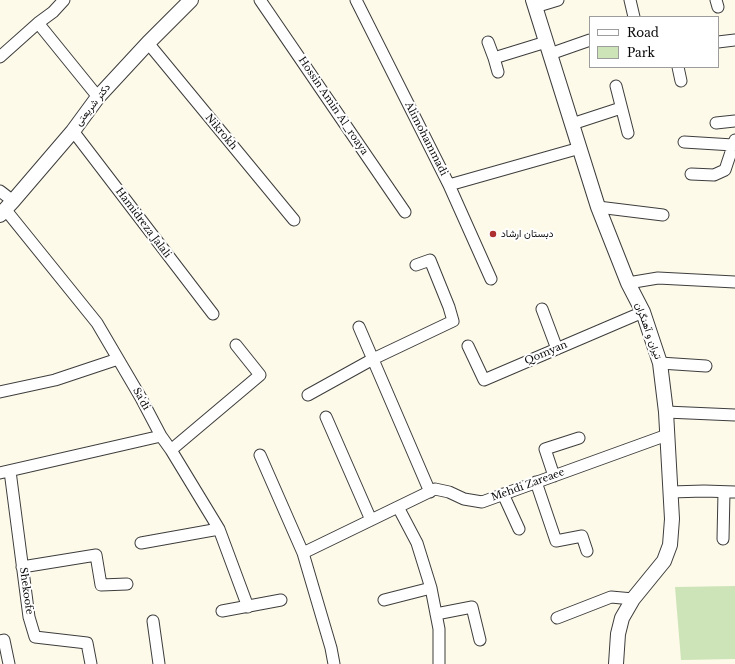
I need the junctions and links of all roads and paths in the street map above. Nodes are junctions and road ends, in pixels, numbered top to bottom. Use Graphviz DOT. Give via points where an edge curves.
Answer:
graph roads {
  1 [pos="64,0"];
  2 [pos="191,0"];
  3 [pos="260,0"];
  4 [pos="356,0"];
  5 [pos="558,0"];
  6 [pos="630,0"];
  7 [pos="534,4"];
  8 [pos="634,16"];
  9 [pos="38,23"];
  10 [pos="589,40"];
  11 [pos="735,40"];
  12 [pos="488,42"];
  13 [pos="719,42"];
  14 [pos="148,43"];
  15 [pos="548,48"];
  16 [pos="0,57"];
  17 [pos="494,58"];
  18 [pos="678,68"];
  19 [pos="498,72"];
  20 [pos="681,81"];
  21 [pos="616,86"];
  22 [pos="98,97"];
  23 [pos="620,108"];
  24 [pos="735,121"];
  25 [pos="716,123"];
  26 [pos="572,124"];
  27 [pos="73,131"];
  28 [pos="628,134"];
  29 [pos="684,142"];
  30 [pos="734,143"];
  31 [pos="580,148"];
  32 [pos="691,174"];
  33 [pos="449,185"];
  34 [pos="0,191"];
  35 [pos="598,207"];
  36 [pos="6,208"];
  37 [pos="405,212"];
  38 [pos="663,215"];
  39 [pos="294,220"];
  40 [pos="416,264"];
  41 [pos="491,279"];
  42 [pos="628,282"];
  43 [pos="735,282"];
  44 [pos="542,310"];
  45 [pos="643,312"];
  46 [pos="214,314"];
  47 [pos="359,327"];
  48 [pos="236,345"];
  49 [pos="468,346"];
  50 [pos="557,349"];
  51 [pos="118,359"];
  52 [pos="373,359"];
  53 [pos="660,363"];
  54 [pos="706,366"];
  55 [pos="0,392"];
  56 [pos="308,395"];
  57 [pos="666,412"];
  58 [pos="735,415"];
  59 [pos="326,417"];
  60 [pos="667,435"];
  61 [pos="161,436"];
  62 [pos="579,438"];
  63 [pos="171,450"];
  64 [pos="260,455"];
  65 [pos="5,472"];
  66 [pos="554,476"];
  67 [pos="536,482"];
  68 [pos="430,492"];
  69 [pos="671,492"];
  70 [pos="730,492"];
  71 [pos="503,494"];
  72 [pos="398,507"];
  73 [pos="372,520"];
  74 [pos="219,529"];
  75 [pos="519,529"];
  76 [pos="723,539"];
  77 [pos="141,542"];
  78 [pos="587,551"];
  79 [pos="303,553"];
  80 [pos="22,567"];
  81 [pos="127,584"];
  82 [pos="431,588"];
  83 [pos="633,599"];
  84 [pos="281,600"];
  85 [pos="384,600"];
  86 [pos="248,607"];
  87 [pos="222,611"];
  88 [pos="436,614"];
  89 [pos="557,618"];
  90 [pos="153,621"];
  91 [pos="480,640"];
  92 [pos="0,641"];
  93 [pos="9,664"];
  94 [pos="91,664"];
  95 [pos="159,664"];
  96 [pos="334,664"];
  97 [pos="439,664"];
  98 [pos="616,664"];
  1 -- 9 [label="street"];
  2 -- 14 [label="street, دکتر شریعتی"];
  3 -- 37 [label="street, Hossin Amin Al_roaya"];
  4 -- 33 [label="street, Alimohammadi"];
  5 -- 7 [label="street"];
  6 -- 8 [label="street"];
  7 -- 15 [label="street, تیران و آهنگران"];
  9 -- 16 [label="street"];
  9 -- 22 [label="street"];
  10 -- 15 [label="street"];
  11 -- 13 [label="street"];
  12 -- 17 [label="street"];
  14 -- 22 [label="street, دکتر شریعتی"];
  14 -- 39 [label="street, Nikrokh"];
  15 -- 17 [label="street"];
  15 -- 26 [label="street, تیران و آهنگران"];
  17 -- 19 [label="street"];
  18 -- 20 [label="street"];
  21 -- 23 [label="street"];
  22 -- 27 [label="street, دکتر شریعتی"];
  23 -- 26 [label="street"];
  23 -- 28 [label="street"];
  24 -- 25 [label="street"];
  26 -- 31 [label="street, تیران و آهنگران"];
  27 -- 36 [label="street, دکتر شریعتی"];
  27 -- 46 [label="street, Hamidreza Jalali"];
  29 -- 30 [label="street"];
  30 -- 32 [label="street" via="725,170 714,175"];
  31 -- 33 [label="street"];
  31 -- 35 [label="street, تیران و آهنگران"];
  33 -- 41 [label="street, Alimohammadi"];
  34 -- 36 [label="street, Sa'di"];
  35 -- 38 [label="street"];
  35 -- 42 [label="street, تیران و آهنگران"];
  36 -- 51 [label="street, Sa'di" via="97,323"];
  40 -- 52 [label="street" via="430,260 453,321"];
  42 -- 43 [label="street" via="658,278"];
  42 -- 45 [label="street, تیران و آهنگران"];
  44 -- 50 [label="street"];
  45 -- 50 [label="street, Qomyan"];
  45 -- 53 [label="street, تیران و آهنگران"];
  47 -- 52 [label="street"];
  48 -- 63 [label="street" via="260,375"];
  49 -- 50 [label="street, Qomyan" via="484,380"];
  51 -- 55 [label="street" via="54,380"];
  51 -- 61 [label="street, Sa'di"];
  52 -- 56 [label="street"];
  52 -- 68 [label="street"];
  53 -- 54 [label="street"];
  53 -- 57 [label="street, تیران و آهنگران"];
  57 -- 58 [label="street"];
  57 -- 60 [label="street, تیران و آهنگران"];
  59 -- 73 [label="street"];
  60 -- 66 [label="street, Mehdi Zareaee"];
  60 -- 69 [label="street, تیران و آهنگران"];
  61 -- 63 [label="street, Sa'di"];
  61 -- 65 [label="street, Shekoofe"];
  62 -- 66 [label="street" via="545,449"];
  63 -- 74 [label="street, Sa'di"];
  64 -- 79 [label="street"];
  65 -- 80 [label="street, Shekoofe"];
  66 -- 67 [label="street, Mehdi Zareaee"];
  67 -- 71 [label="street, Mehdi Zareaee"];
  67 -- 78 [label="street" via="556,541 582,536"];
  68 -- 71 [label="street, Mehdi Zareaee" via="435,489 482,502"];
  68 -- 72 [label="street, Mehdi Zareaee"];
  69 -- 70 [label="street"];
  69 -- 83 [label="street, تیران و آهنگران" via="670,545 664,561"];
  70 -- 76 [label="street"];
  71 -- 75 [label="street"];
  72 -- 73 [label="street, Mehdi Zareaee"];
  72 -- 82 [label="street" via="417,542"];
  73 -- 79 [label="street, Mehdi Zareaee"];
  74 -- 77 [label="street"];
  74 -- 86 [label="street, Sa'di"];
  79 -- 96 [label="street"];
  80 -- 81 [label="street" via="96,555 101,585"];
  80 -- 94 [label="street, Shekoofe" via="29,617 35,637 87,643"];
  82 -- 85 [label="street"];
  82 -- 88 [label="street"];
  83 -- 89 [label="street" via="611,597"];
  83 -- 98 [label="street, تیران و آهنگران" via="622,618"];
  84 -- 86 [label="street"];
  86 -- 87 [label="street"];
  88 -- 91 [label="street" via="472,607"];
  88 -- 97 [label="street" via="439,628"];
  90 -- 95 [label="street"];
  92 -- 93 [label="street" via="4,640"];
}
